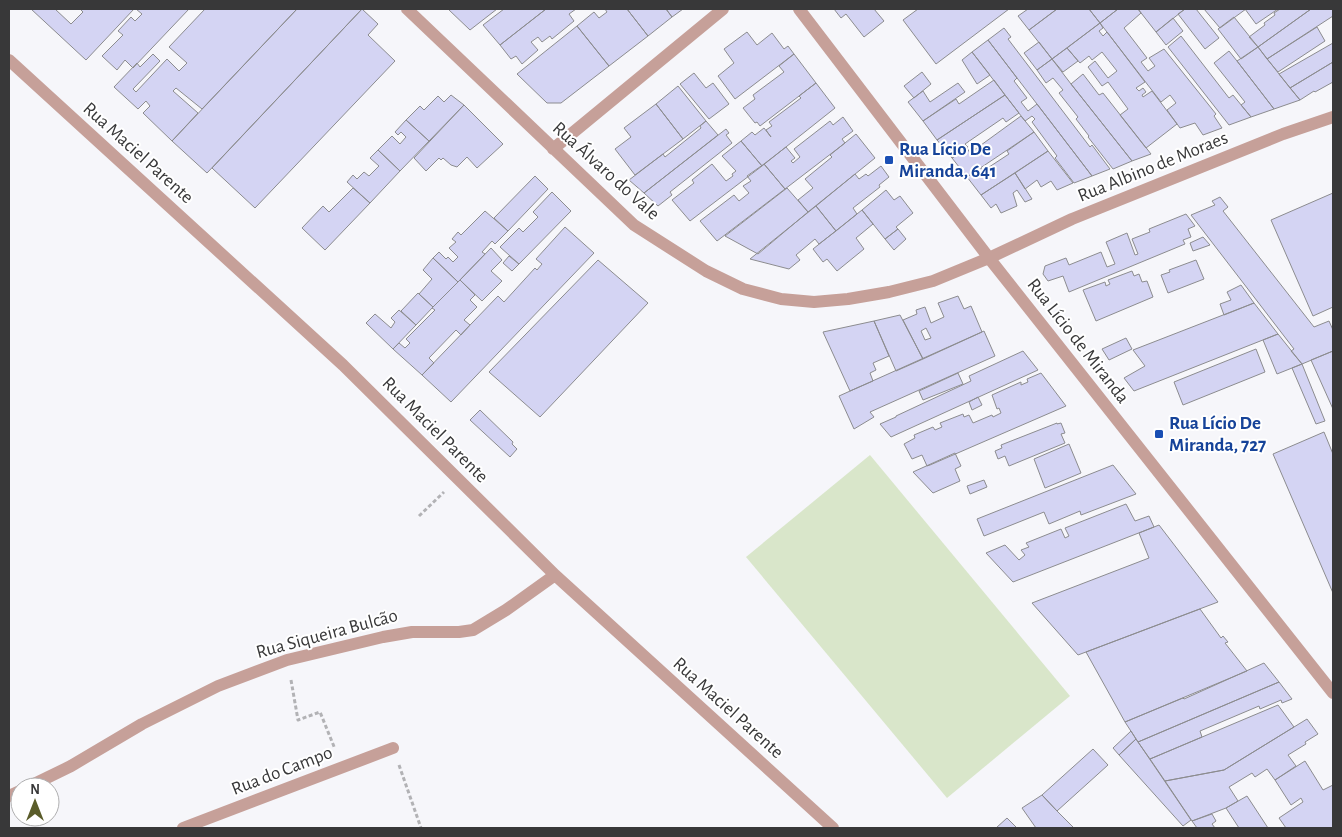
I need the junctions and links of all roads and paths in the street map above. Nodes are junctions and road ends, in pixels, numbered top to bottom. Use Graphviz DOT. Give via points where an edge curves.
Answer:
graph roads {
  1 [pos="407,9"];
  2 [pos="723,9"];
  3 [pos="799,9"];
  4 [pos="9,60"];
  5 [pos="1333,117"];
  6 [pos="553,149"];
  7 [pos="989,258"];
  8 [pos="458,479"];
  9 [pos="419,516"];
  10 [pos="555,575"];
  11 [pos="287,660"];
  12 [pos="1333,693"];
  13 [pos="393,748"];
  14 [pos="342,768"];
  15 [pos="48,777"];
  16 [pos="183,828"];
  17 [pos="421,828"];
  18 [pos="833,828"];
  1 -- 6 [label="street, Rua Álvaro do Vale"];
  2 -- 6 [label="street"];
  3 -- 7 [label="street, Rua Lício de Miranda"];
  4 -- 8 [label="street, Rua Maciel Parente" via="343,365"];
  5 -- 7 [label="street, Rua Albino de Moraes" via="1072,219"];
  6 -- 7 [label="street, Rua Álvaro do Vale" via="634,226 706,272 742,288 781,299 814,302 890,292 933,281"];
  7 -- 12 [label="street, Rua Lício de Miranda"];
  8 -- 9 [label="path"];
  8 -- 10 [label="street, Rua Maciel Parente"];
  10 -- 11 [label="street, Rua Siqueira Bulcão" via="473,630 412,632"];
  10 -- 18 [label="street, Rua Maciel Parente"];
  11 -- 14 [label="path" via="298,720 320,712"];
  11 -- 15 [label="street, Rua Siqueira Bulcão" via="218,686"];
  13 -- 14 [label="street, Rua do Campo"];
  13 -- 17 [label="path"];
  14 -- 16 [label="street, Rua do Campo"];
}
